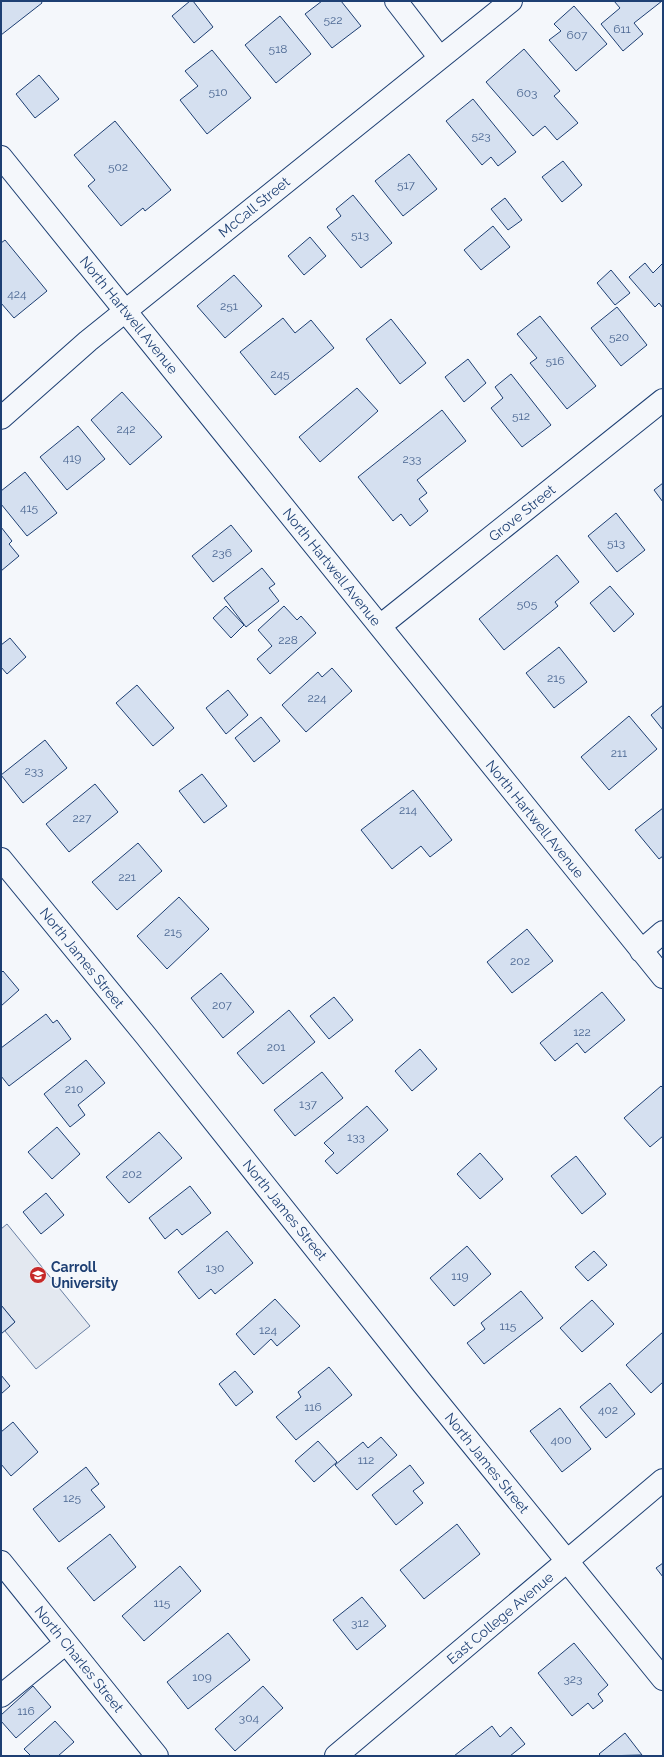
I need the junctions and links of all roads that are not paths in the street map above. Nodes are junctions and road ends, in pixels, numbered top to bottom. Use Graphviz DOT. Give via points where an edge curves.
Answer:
graph roads {
  1 [pos="396,1"];
  2 [pos="511,1"];
  3 [pos="440,58"];
  4 [pos="1,157"];
  5 [pos="126,312"];
  6 [pos="663,400"];
  7 [pos="1,418"];
  8 [pos="380,626"];
  9 [pos="1,859"];
  10 [pos="663,932"];
  11 [pos="641,950"];
  12 [pos="663,977"];
  13 [pos="663,1480"];
  14 [pos="1,1562"];
  15 [pos="568,1562"];
  16 [pos="66,1643"];
  17 [pos="663,1679"];
  18 [pos="1,1696"];
  19 [pos="157,1756"];
  20 [pos="336,1756"];
  1 -- 3 [label="street"];
  2 -- 3 [label="street, McCall Street"];
  3 -- 5 [label="street, McCall Street"];
  4 -- 5 [label="street, North Hartwell Avenue"];
  5 -- 7 [label="street, McCall Street" via="88,341"];
  5 -- 8 [label="street, North Hartwell Avenue"];
  6 -- 8 [label="street, Grove Street"];
  8 -- 11 [label="street, North Hartwell Avenue"];
  9 -- 15 [label="street, North James Street"];
  10 -- 11 [label="street"];
  11 -- 12 [label="street, North Hartwell Avenue"];
  13 -- 15 [label="street, East College Avenue"];
  14 -- 16 [label="street, North Charles Street"];
  15 -- 17 [label="street, North James Street"];
  15 -- 20 [label="street, East College Avenue"];
  16 -- 18 [label="street"];
  16 -- 19 [label="street, North Charles Street"];
}
